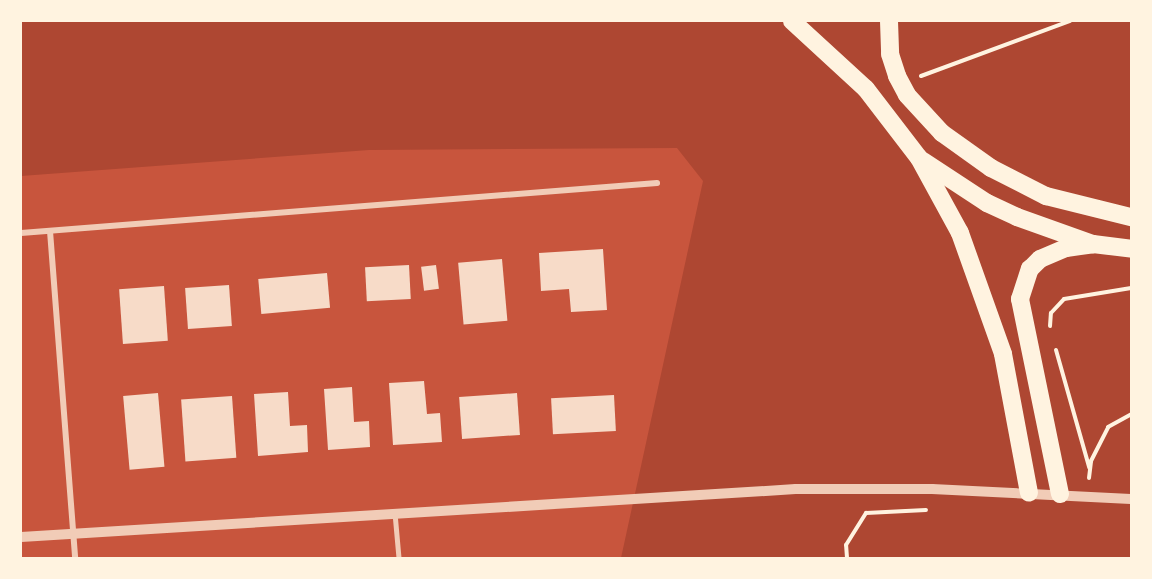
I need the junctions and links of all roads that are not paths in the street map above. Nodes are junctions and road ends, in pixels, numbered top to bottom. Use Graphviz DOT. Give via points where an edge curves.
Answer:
graph roads {
  1 [pos="792,21"];
  2 [pos="889,21"];
  3 [pos="919,158"];
  4 [pos="657,183"];
  5 [pos="1131,217"];
  6 [pos="50,231"];
  7 [pos="21,233"];
  8 [pos="1093,244"];
  9 [pos="1131,249"];
  10 [pos="1029,493"];
  11 [pos="1059,494"];
  12 [pos="1131,499"];
  13 [pos="395,513"];
  14 [pos="73,534"];
  15 [pos="21,537"];
  16 [pos="75,558"];
  17 [pos="399,558"];
  1 -- 3 [label="highway" via="866,89"];
  2 -- 5 [label="highway" via="890,54 897,76 907,95 942,133 991,168 1046,196"];
  3 -- 8 [label="highway" via="987,203"];
  3 -- 10 [label="highway" via="960,233 991,312 1012,395"];
  4 -- 6 [label="street"];
  6 -- 7 [label="street"];
  6 -- 14 [label="street"];
  8 -- 9 [label="highway"];
  8 -- 11 [label="highway" via="1066,248 1040,259 1029,269 1020,299"];
  10 -- 11 [label="street"];
  10 -- 13 [label="street" via="796,489"];
  11 -- 12 [label="street"];
  13 -- 14 [label="street"];
  13 -- 17 [label="lane"];
  14 -- 15 [label="street"];
  14 -- 16 [label="street"];
}
